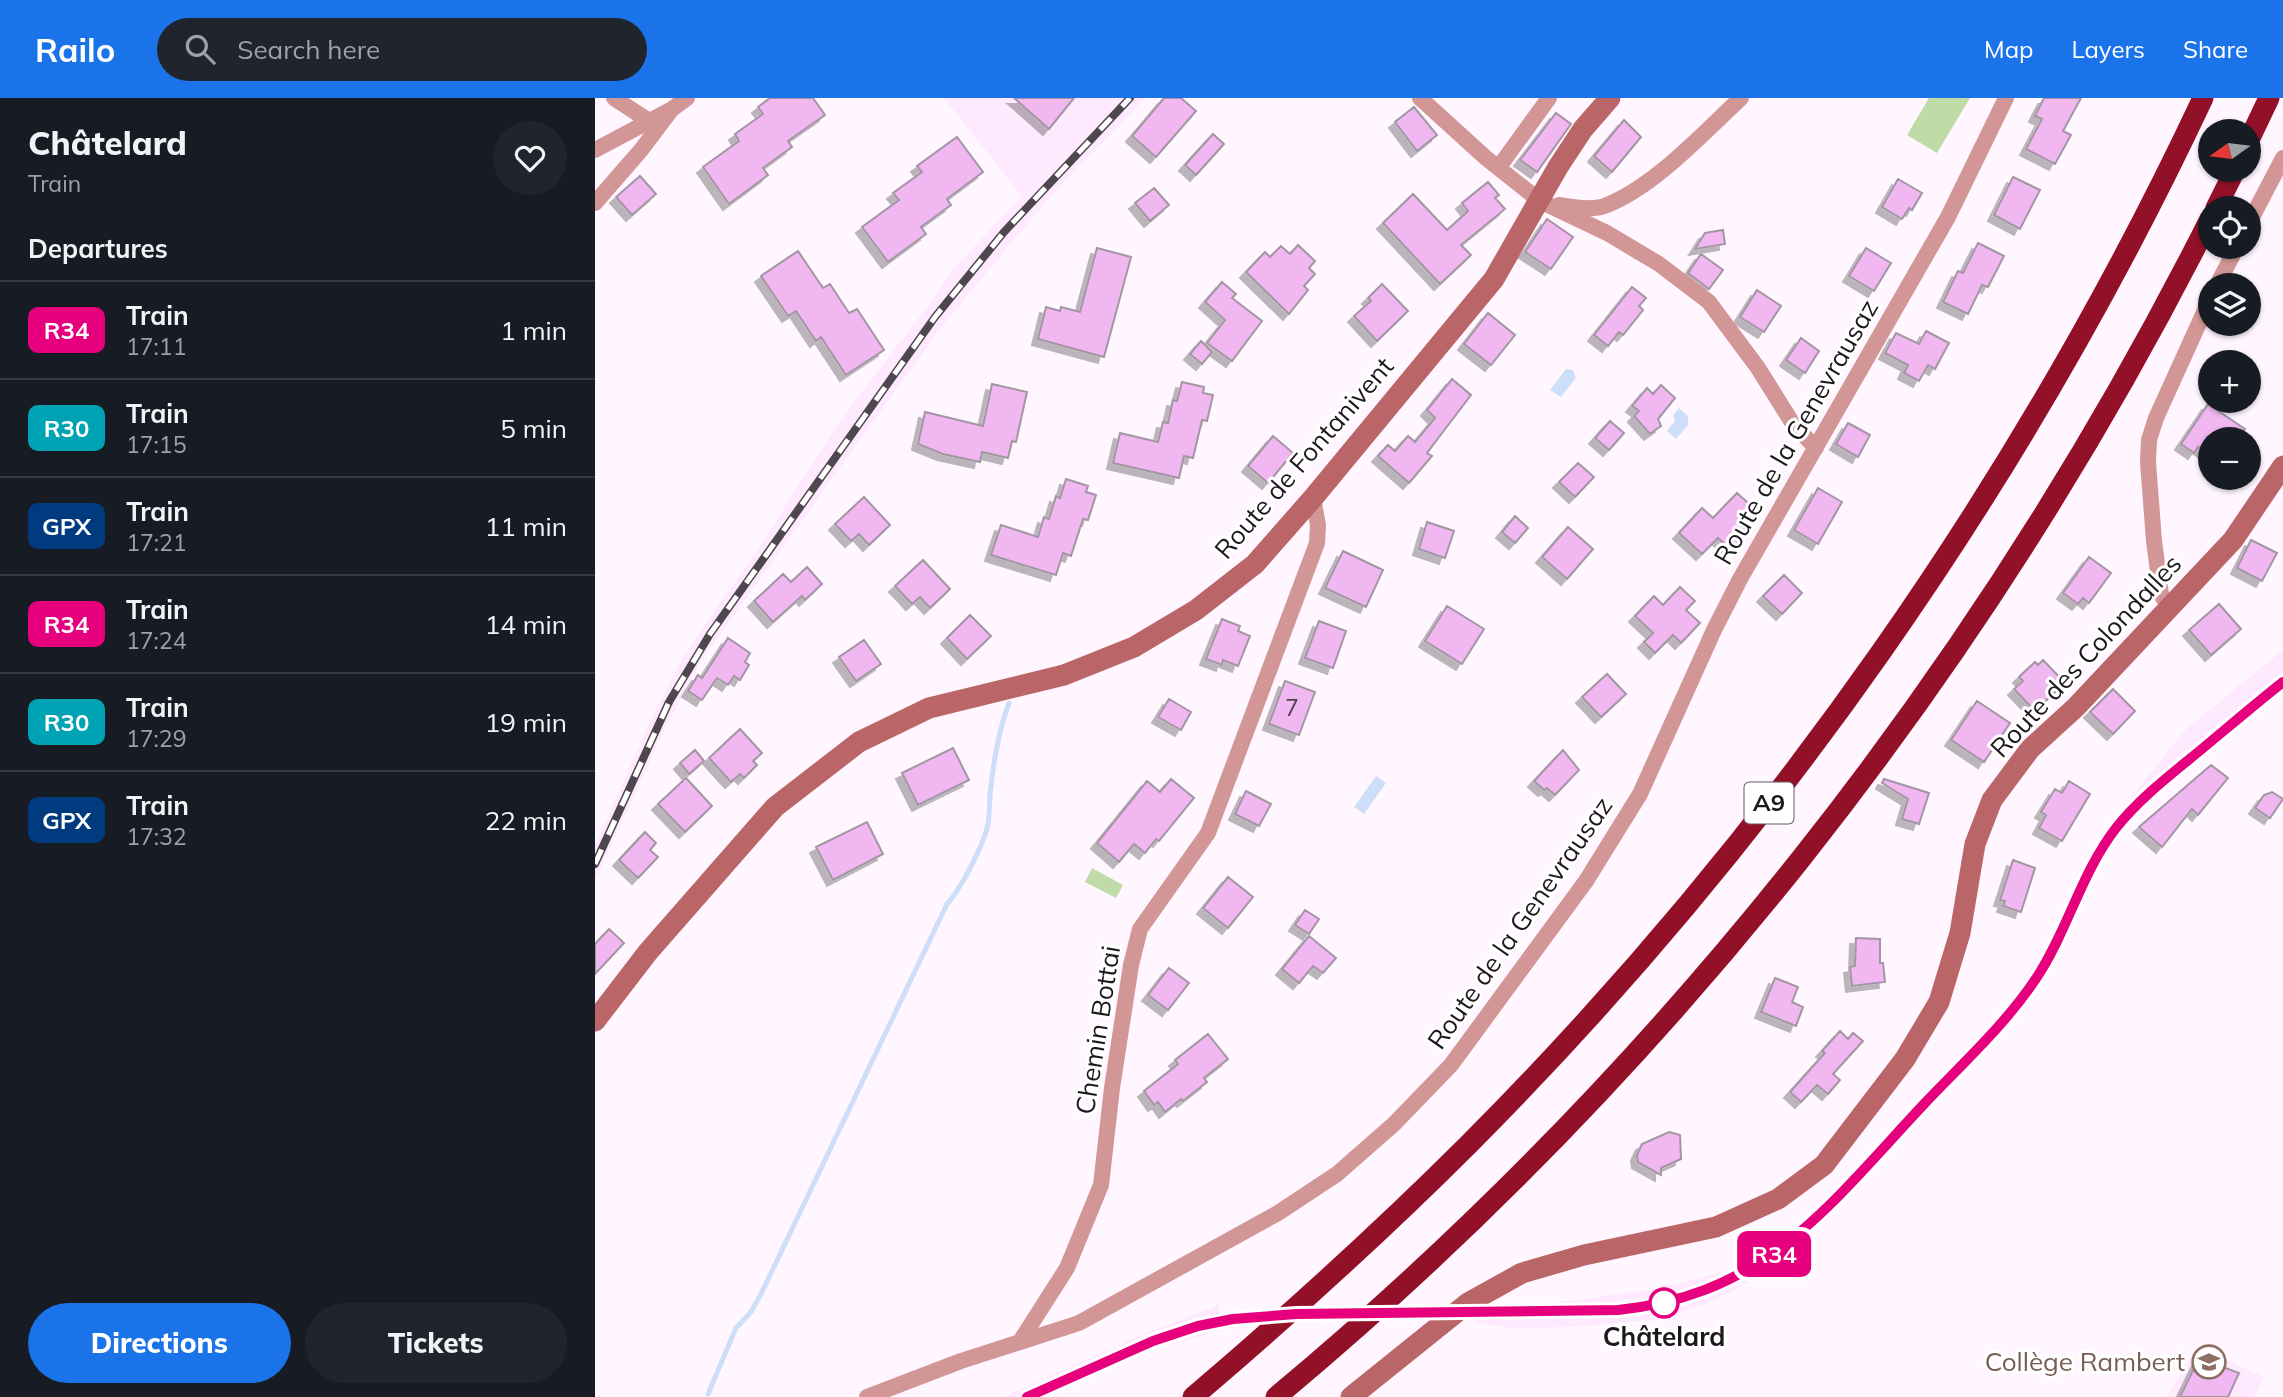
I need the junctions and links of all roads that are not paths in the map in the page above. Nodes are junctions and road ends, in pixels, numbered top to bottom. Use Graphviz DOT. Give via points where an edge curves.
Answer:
graph roads {
  1 [pos="614,98"];
  2 [pos="687,98"];
  3 [pos="1420,98"];
  4 [pos="1549,98"];
  5 [pos="1610,98"];
  6 [pos="1741,98"];
  7 [pos="2006,98"];
  8 [pos="2203,98"];
  9 [pos="2269,98"];
  10 [pos="672,109"];
  11 [pos="2259,119"];
  12 [pos="649,121"];
  13 [pos="595,150"];
  14 [pos="2283,158"];
  15 [pos="1499,167"];
  16 [pos="2261,200"];
  17 [pos="1540,201"];
  18 [pos="595,203"];
  19 [pos="2198,243"];
  20 [pos="2198,325"];
  21 [pos="1816,448"];
  22 [pos="2283,466"];
  23 [pos="1313,498"];
  24 [pos="2169,608"];
  25 [pos="595,1021"];
  26 [pos="1021,1340"];
  27 [pos="867,1397"];
  28 [pos="1193,1397"];
  29 [pos="1276,1397"];
  30 [pos="1351,1397"];
  1 -- 12 [label="street"];
  2 -- 10 [label="street"];
  3 -- 15 [label="street"];
  4 -- 15 [label="street"];
  5 -- 17 [label="street, Route de Fontanivent" via="1583,129"];
  6 -- 17 [label="street" via="1650,181 1605,207"];
  7 -- 21 [label="street, Route de la Genevrausaz" via="1948,217"];
  8 -- 28 [label="highway, A9" via="2080,335 1986,492 1887,641 1749,828 1608,996 1471,1143"];
  9 -- 11 [label="highway"];
  10 -- 12 [label="street"];
  10 -- 18 [label="street"];
  12 -- 13 [label="street"];
  14 -- 16 [label="street"];
  15 -- 17 [label="street"];
  17 -- 21 [label="street" via="1659,264 1709,302 1793,424"];
  17 -- 23 [label="street, Route de Fontanivent" via="1494,279"];
  19 -- 29 [label="highway, A9" via="2038,524 1937,677 1812,845 1591,1101 1482,1210"];
  20 -- 24 [label="street" via="2149,440 2154,541 2161,594"];
  21 -- 26 [label="street, Route de la Genevrausaz" via="1714,629 1640,794 1586,880 1451,1065 1337,1174 1278,1213 1079,1322"];
  22 -- 24 [label="street, Route des Colondalles" via="2232,540"];
  23 -- 25 [label="street, Route de Fontanivent" via="1255,564 1196,610 1134,647 1064,675 929,708 859,742 775,807 648,952"];
  23 -- 26 [label="street, Chemin Bottai" via="1317,543 1208,833 1140,929 1112,1088 1101,1185 1067,1268"];
  24 -- 30 [label="street, Route des Colondalles" via="2030,749 1992,800 1975,844 1960,933 1939,1002 1905,1059 1823,1165 1779,1199 1716,1227 1522,1273 1468,1303"];
  26 -- 27 [label="street, Route de la Genevrausaz"];
}
